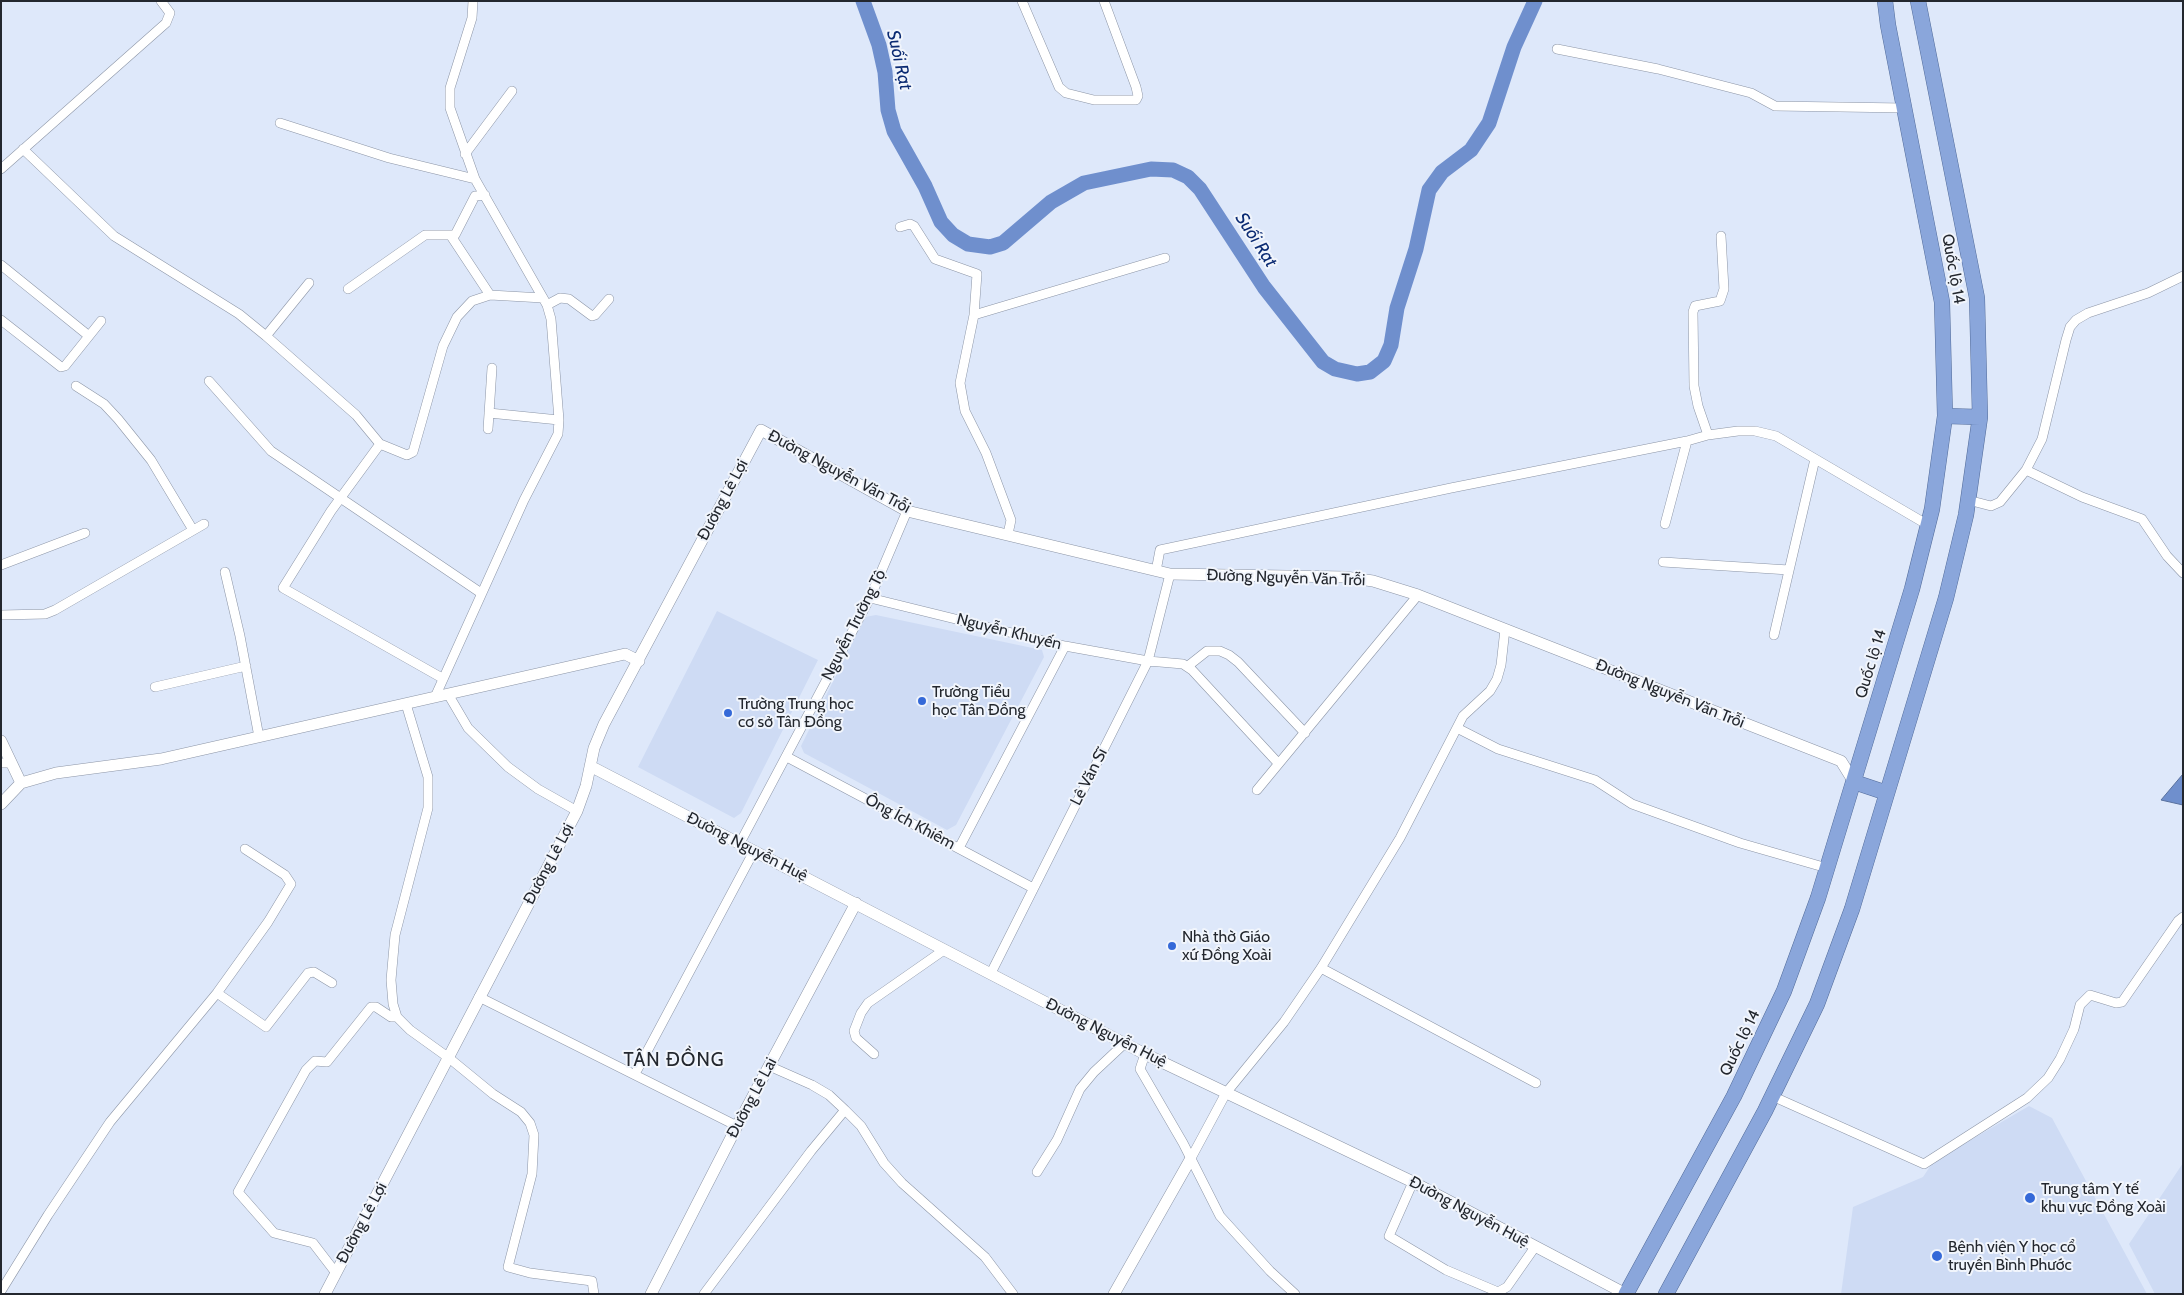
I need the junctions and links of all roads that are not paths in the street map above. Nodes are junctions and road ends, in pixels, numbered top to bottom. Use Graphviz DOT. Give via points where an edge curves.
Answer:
graph roads {
  1 [pos="161,1"];
  2 [pos="473,1"];
  3 [pos="1022,1"];
  4 [pos="1104,1"];
  5 [pos="1885,1"];
  6 [pos="1918,1"];
  7 [pos="1557,49"];
  8 [pos="512,91"];
  9 [pos="1904,108"];
  10 [pos="280,123"];
  11 [pos="23,149"];
  12 [pos="465,154"];
  13 [pos="1,169"];
  14 [pos="475,179"];
  15 [pos="484,195"];
  16 [pos="900,227"];
  17 [pos="451,236"];
  18 [pos="1721,236"];
  19 [pos="1164,258"];
  20 [pos="1,265"];
  21 [pos="2183,276"];
  22 [pos="309,283"];
  23 [pos="348,289"];
  24 [pos="490,295"];
  25 [pos="609,299"];
  26 [pos="545,301"];
  27 [pos="974,315"];
  28 [pos="1,320"];
  29 [pos="101,321"];
  30 [pos="88,336"];
  31 [pos="266,336"];
  32 [pos="492,368"];
  33 [pos="209,381"];
  34 [pos="76,386"];
  35 [pos="489,413"];
  36 [pos="1945,416"];
  37 [pos="1980,417"];
  38 [pos="559,420"];
  39 [pos="488,429"];
  40 [pos="761,430"];
  41 [pos="1708,435"];
  42 [pos="1688,441"];
  43 [pos="380,444"];
  44 [pos="1815,460"];
  45 [pos="2026,470"];
  46 [pos="341,498"];
  47 [pos="1968,500"];
  48 [pos="907,511"];
  49 [pos="204,524"];
  50 [pos="1665,524"];
  51 [pos="1928,525"];
  52 [pos="193,530"];
  53 [pos="85,533"];
  54 [pos="1008,534"];
  55 [pos="1663,562"];
  56 [pos="1,565"];
  57 [pos="1789,570"];
  58 [pos="1156,571"];
  59 [pos="224,572"];
  60 [pos="2183,573"];
  61 [pos="1170,574"];
  62 [pos="481,593"];
  63 [pos="1418,595"];
  64 [pos="870,598"];
  65 [pos="1,615"];
  66 [pos="1505,629"];
  67 [pos="1774,635"];
  68 [pos="1065,646"];
  69 [pos="639,661"];
  70 [pos="1148,662"];
  71 [pos="246,666"];
  72 [pos="1188,666"];
  73 [pos="442,678"];
  74 [pos="155,687"];
  75 [pos="448,694"];
  76 [pos="435,696"];
  77 [pos="406,704"];
  78 [pos="1457,728"];
  79 [pos="1305,733"];
  80 [pos="259,737"];
  81 [pos="1,741"];
  82 [pos="787,756"];
  83 [pos="6,763"];
  84 [pos="1278,763"];
  85 [pos="590,766"];
  86 [pos="1854,782"];
  87 [pos="21,783"];
  88 [pos="1257,790"];
  89 [pos="1887,793"];
  90 [pos="1,804"];
  91 [pos="577,811"];
  92 [pos="740,843"];
  93 [pos="959,848"];
  94 [pos="245,849"];
  95 [pos="754,851"];
  96 [pos="1827,868"];
  97 [pos="1033,888"];
  98 [pos="856,903"];
  99 [pos="2183,917"];
  100 [pos="944,950"];
  101 [pos="1321,968"];
  102 [pos="991,973"];
  103 [pos="332,984"];
  104 [pos="216,994"];
  105 [pos="479,997"];
  106 [pos="398,1017"];
  107 [pos="1125,1043"];
  108 [pos="874,1054"];
  109 [pos="1144,1054"];
  110 [pos="448,1058"];
  111 [pos="769,1066"];
  112 [pos="635,1074"];
  113 [pos="1536,1083"];
  114 [pos="1226,1092"];
  115 [pos="1772,1096"];
  116 [pos="846,1110"];
  117 [pos="737,1126"];
  118 [pos="1190,1160"];
  119 [pos="1037,1172"];
  120 [pos="1413,1182"];
  121 [pos="1534,1247"];
  122 [pos="336,1274"];
  123 [pos="1,1291"];
  124 [pos="326,1294"];
  125 [pos="594,1294"];
  126 [pos="651,1294"];
  127 [pos="704,1294"];
  128 [pos="1012,1294"];
  129 [pos="1114,1294"];
  130 [pos="1295,1294"];
  131 [pos="1626,1294"];
  132 [pos="1666,1294"];
  1 -- 11 [label="street" via="170,13 166,23"];
  2 -- 12 [label="street" via="472,18 450,88 450,108"];
  3 -- 4 [label="street" via="1059,87 1066,93 1094,100 1136,100 1136,87"];
  5 -- 9 [label="highway, Quốc lộ 14"];
  6 -- 37 [label="highway, Quốc lộ 14" via="1977,298"];
  7 -- 9 [label="street" via="1658,69 1750,93 1775,106"];
  8 -- 12 [label="street"];
  9 -- 36 [label="highway, Quốc lộ 14" via="1942,302"];
  10 -- 14 [label="street" via="389,158"];
  11 -- 13 [label="street"];
  11 -- 31 [label="street" via="114,236 240,314"];
  12 -- 14 [label="street"];
  14 -- 15 [label="street"];
  15 -- 17 [label="street" via="475,196 459,231"];
  15 -- 26 [label="street"];
  16 -- 27 [label="street" via="914,226 935,259 978,274"];
  17 -- 23 [label="street" via="425,235"];
  17 -- 24 [label="street"];
  18 -- 41 [label="street" via="1724,289 1720,302 1695,306 1693,312 1694,386"];
  19 -- 27 [label="street"];
  20 -- 30 [label="street"];
  21 -- 45 [label="street" via="2088,313 2070,327 2042,439"];
  22 -- 31 [label="street"];
  24 -- 26 [label="street"];
  24 -- 43 [label="street" via="472,302 449,330 413,452 407,455"];
  25 -- 26 [label="street" via="595,316 569,299"];
  26 -- 38 [label="street" via="551,319"];
  27 -- 54 [label="street" via="960,383 966,411 1011,520"];
  28 -- 30 [label="street" via="61,367"];
  29 -- 30 [label="street"];
  31 -- 43 [label="street" via="356,415"];
  32 -- 35 [label="street"];
  33 -- 46 [label="street" via="262,444"];
  34 -- 52 [label="street" via="104,404 118,419 151,460"];
  35 -- 38 [label="street"];
  35 -- 39 [label="street"];
  36 -- 37 [label="highway"];
  36 -- 51 [label="highway, Quốc lộ 14"];
  37 -- 47 [label="highway, Quốc lộ 14"];
  38 -- 62 [label="street" via="558,434"];
  40 -- 48 [label="street, Đường Nguyễn Văn Trỗi"];
  40 -- 69 [label="street, Đường Lê Lợi"];
  41 -- 42 [label="street"];
  41 -- 44 [label="street" via="1755,431 1776,436"];
  42 -- 50 [label="street"];
  42 -- 58 [label="street" via="1160,550"];
  43 -- 46 [label="street"];
  44 -- 51 [label="street"];
  44 -- 57 [label="street"];
  45 -- 47 [label="street" via="2000,502 1991,506"];
  45 -- 60 [label="street" via="2082,497 2142,519"];
  46 -- 62 [label="street"];
  46 -- 73 [label="street" via="283,588"];
  47 -- 89 [label="highway, Quốc lộ 14" via="1946,598"];
  48 -- 54 [label="street, Đường Nguyễn Văn Trỗi"];
  48 -- 64 [label="street, Nguyễn Trường Tộ"];
  49 -- 52 [label="street"];
  51 -- 86 [label="highway, Quốc lộ 14"];
  52 -- 65 [label="street" via="55,610 45,614"];
  53 -- 56 [label="street"];
  54 -- 58 [label="street, Đường Nguyễn Văn Trỗi"];
  55 -- 57 [label="street"];
  57 -- 67 [label="street"];
  58 -- 61 [label="street, Đường Nguyễn Văn Trỗi"];
  59 -- 71 [label="street"];
  61 -- 63 [label="street, Đường Nguyễn Văn Trỗi" via="1345,577 1373,581"];
  61 -- 70 [label="street, Lê Văn Sĩ"];
  62 -- 73 [label="street"];
  63 -- 66 [label="street, Đường Nguyễn Văn Trỗi"];
  63 -- 79 [label="street"];
  64 -- 68 [label="street, Nguyễn Khuyến"];
  64 -- 82 [label="street, Nguyễn Trường Tộ"];
  66 -- 78 [label="street" via="1502,665 1497,679"];
  66 -- 86 [label="street, Đường Nguyễn Văn Trỗi" via="1841,761"];
  68 -- 70 [label="street, Nguyễn Khuyến"];
  68 -- 93 [label="street"];
  69 -- 75 [label="street" via="625,654"];
  69 -- 85 [label="street, Đường Lê Lợi" via="604,724"];
  70 -- 72 [label="street, Nguyễn Khuyến"];
  70 -- 97 [label="street, Lê Văn Sĩ"];
  71 -- 74 [label="street"];
  71 -- 80 [label="street"];
  72 -- 79 [label="street" via="1207,651 1229,655"];
  72 -- 84 [label="street"];
  73 -- 76 [label="street"];
  75 -- 76 [label="street"];
  75 -- 91 [label="street" via="468,728 508,767"];
  76 -- 77 [label="street"];
  77 -- 80 [label="street"];
  77 -- 106 [label="street" via="428,777 428,808 395,935 391,980"];
  78 -- 96 [label="street" via="1498,749 1595,780 1632,804 1740,843"];
  78 -- 101 [label="street" via="1400,838"];
  79 -- 84 [label="street"];
  80 -- 87 [label="street" via="139,762 56,773"];
  81 -- 83 [label="street"];
  82 -- 92 [label="street, Nguyễn Trường Tộ"];
  82 -- 93 [label="street, Ông Ích Khiêm"];
  83 -- 87 [label="street"];
  84 -- 88 [label="street"];
  85 -- 91 [label="street, Đường Lê Lợi"];
  85 -- 92 [label="street, Đường Nguyễn Huệ"];
  86 -- 89 [label="highway"];
  86 -- 96 [label="highway, Quốc lộ 14"];
  87 -- 90 [label="street"];
  89 -- 115 [label="highway, Quốc lộ 14" via="1852,909 1817,1004"];
  91 -- 105 [label="street, Đường Lê Lợi"];
  92 -- 95 [label="street, Đường Nguyễn Huệ"];
  93 -- 97 [label="street, Ông Ích Khiêm"];
  94 -- 104 [label="street" via="285,875 291,884"];
  95 -- 98 [label="street, Đường Nguyễn Huệ"];
  95 -- 112 [label="street"];
  96 -- 131 [label="highway, Quốc lộ 14" via="1784,991 1734,1096"];
  97 -- 102 [label="street, Lê Văn Sĩ"];
  98 -- 100 [label="street, Đường Nguyễn Huệ"];
  98 -- 111 [label="street, Đường Lê Lai"];
  99 -- 115 [label="street" via="2122,1002 2090,995 2080,1005 2074,1029 2048,1078 2027,1098 1924,1164"];
  100 -- 102 [label="street, Đường Nguyễn Huệ"];
  100 -- 108 [label="street" via="868,1004 861,1013 854,1031 856,1038"];
  101 -- 113 [label="street"];
  101 -- 114 [label="street" via="1284,1022"];
  102 -- 107 [label="street, Đường Nguyễn Huệ"];
  103 -- 104 [label="street" via="314,972 308,973 266,1027"];
  104 -- 123 [label="street" via="110,1122"];
  105 -- 110 [label="street, Đường Lê Lợi"];
  105 -- 112 [label="street"];
  106 -- 110 [label="street"];
  106 -- 122 [label="street" via="371,1007 327,1062 314,1062 306,1070 238,1192 274,1233 313,1243"];
  107 -- 109 [label="street, Đường Nguyễn Huệ"];
  107 -- 119 [label="street" via="1080,1089 1057,1140"];
  109 -- 114 [label="street, Đường Nguyễn Huệ"];
  109 -- 118 [label="street" via="1140,1069"];
  110 -- 122 [label="street, Đường Lê Lợi"];
  110 -- 125 [label="street" via="521,1112 534,1135 532,1174 508,1267 592,1281"];
  111 -- 116 [label="street" via="812,1085"];
  111 -- 117 [label="street, Đường Lê Lai"];
  112 -- 117 [label="street"];
  114 -- 118 [label="street"];
  114 -- 120 [label="street, Đường Nguyễn Huệ"];
  115 -- 132 [label="highway, Quốc lộ 14"];
  116 -- 127 [label="street" via="811,1151"];
  116 -- 128 [label="street" via="902,1183 985,1257"];
  117 -- 126 [label="street, Đường Lê Lai"];
  118 -- 129 [label="street"];
  118 -- 130 [label="street" via="1220,1216"];
  120 -- 121 [label="street, Đường Nguyễn Huệ"];
  120 -- 121 [label="street" via="1389,1236 1446,1270 1498,1292 1507,1286"];
  121 -- 131 [label="street, Đường Nguyễn Huệ"];
  122 -- 124 [label="street, Đường Lê Lợi"];
}
